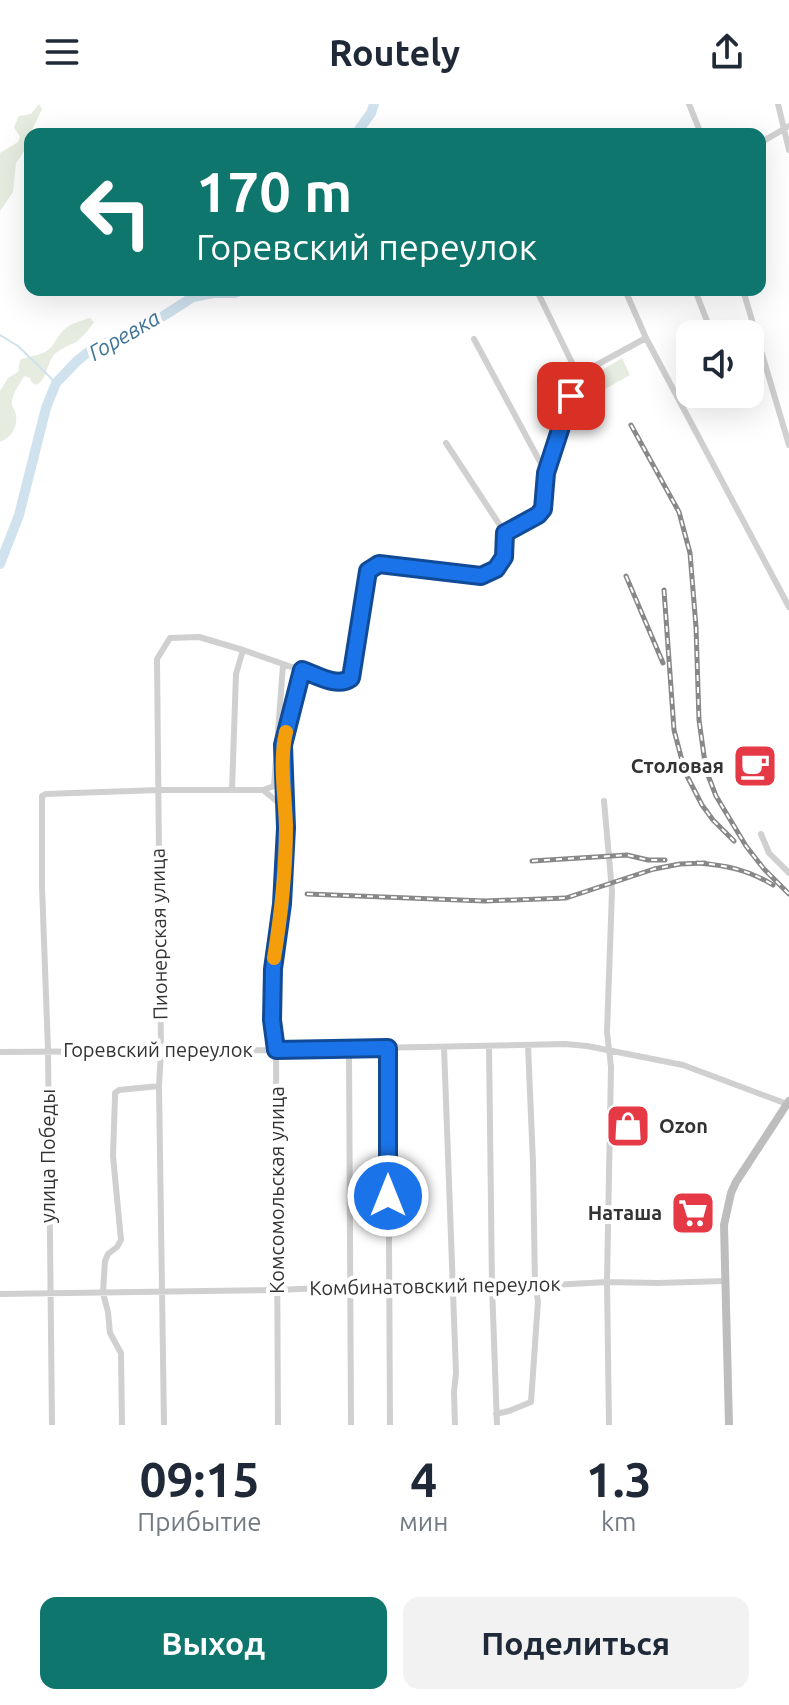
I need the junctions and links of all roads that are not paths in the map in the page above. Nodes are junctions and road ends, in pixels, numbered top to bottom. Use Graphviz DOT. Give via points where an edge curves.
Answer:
graph roads {
  1 [pos="689,104"];
  2 [pos="778,104"];
  3 [pos="786,127"];
  4 [pos="699,128"];
  5 [pos="766,139"];
  6 [pos="789,150"];
  7 [pos="539,296"];
  8 [pos="628,296"];
  9 [pos="697,296"];
  10 [pos="745,296"];
  11 [pos="707,320"];
  12 [pos="752,320"];
  13 [pos="646,338"];
  14 [pos="474,339"];
  15 [pos="764,361"];
  16 [pos="578,375"];
  17 [pos="446,443"];
  18 [pos="789,445"];
  19 [pos="546,473"];
  20 [pos="505,533"];
  21 [pos="786,593"];
  22 [pos="789,607"];
  23 [pos="243,650"];
  24 [pos="283,665"];
  25 [pos="302,670"];
  26 [pos="158,790"];
  27 [pos="232,790"];
  28 [pos="263,790"];
  29 [pos="604,801"];
  30 [pos="285,808"];
  31 [pos="761,834"];
  32 [pos="789,873"];
  33 [pos="528,1045"];
  34 [pos="489,1046"];
  35 [pos="444,1047"];
  36 [pos="388,1048"];
  37 [pos="349,1049"];
  38 [pos="48,1050"];
  39 [pos="276,1050"];
  40 [pos="161,1051"];
  41 [pos="0,1052"];
  42 [pos="609,1052"];
  43 [pos="159,1086"];
  44 [pos="788,1102"];
  45 [pos="725,1281"];
  46 [pos="607,1282"];
  47 [pos="388,1285"];
  48 [pos="452,1285"];
  49 [pos="492,1285"];
  50 [pos="535,1286"];
  51 [pos="349,1287"];
  52 [pos="278,1290"];
  53 [pos="162,1291"];
  54 [pos="49,1293"];
  55 [pos="103,1293"];
  56 [pos="0,1294"];
  57 [pos="496,1414"];
  58 [pos="52,1425"];
  59 [pos="122,1425"];
  60 [pos="164,1425"];
  61 [pos="278,1425"];
  62 [pos="351,1425"];
  63 [pos="390,1425"];
  64 [pos="455,1425"];
  65 [pos="497,1425"];
  66 [pos="609,1425"];
  67 [pos="729,1425"];
  1 -- 4 [label="street"];
  2 -- 3 [label="street"];
  3 -- 5 [label="street"];
  3 -- 6 [label="street"];
  7 -- 16 [label="street"];
  8 -- 13 [label="street"];
  9 -- 11 [label="street"];
  10 -- 12 [label="street"];
  13 -- 16 [label="street"];
  13 -- 21 [label="street"];
  14 -- 19 [label="street"];
  15 -- 18 [label="street"];
  16 -- 19 [label="street"];
  17 -- 20 [label="street"];
  19 -- 20 [label="street" via="543,509"];
  20 -- 25 [label="street" via="504,557 496,569 481,576 379,564 368,571 351,678 338,683"];
  21 -- 22 [label="street"];
  23 -- 24 [label="street"];
  23 -- 26 [label="street, Пионерская улица" via="199,637 170,638 157,659"];
  23 -- 27 [label="street" via="236,674"];
  24 -- 25 [label="street"];
  24 -- 28 [label="street" via="274,786"];
  25 -- 30 [label="street, Комсомольская улица" via="283,745"];
  26 -- 27 [label="street"];
  26 -- 38 [label="street, улица Победы" via="42,796"];
  26 -- 40 [label="street, Пионерская улица"];
  27 -- 28 [label="street"];
  28 -- 30 [label="street"];
  29 -- 42 [label="street" via="612,891"];
  30 -- 39 [label="street, Комсомольская улица" via="282,904 273,969"];
  31 -- 32 [label="street" via="769,853"];
  33 -- 34 [label="street, Горевский переулок"];
  33 -- 42 [label="street, Горевский переулок" via="587,1046"];
  33 -- 50 [label="street"];
  34 -- 35 [label="street, Горевский переулок"];
  34 -- 49 [label="street"];
  35 -- 36 [label="street, Горевский переулок"];
  35 -- 48 [label="street"];
  36 -- 37 [label="street, Горевский переулок"];
  36 -- 47 [label="street"];
  37 -- 39 [label="street, Горевский переулок"];
  37 -- 51 [label="street"];
  38 -- 40 [label="street, Горевский переулок"];
  38 -- 41 [label="street, Горевский переулок"];
  38 -- 54 [label="street, улица Победы"];
  39 -- 40 [label="street, Горевский переулок"];
  39 -- 52 [label="street, Комсомольская улица"];
  40 -- 43 [label="street, Пионерская улица"];
  42 -- 44 [label="street, Горевский переулок" via="683,1065"];
  42 -- 46 [label="street"];
  43 -- 53 [label="street, Пионерская улица"];
  43 -- 55 [label="street" via="115,1093 113,1156 121,1240 105,1261"];
  44 -- 45 [label="main road" via="731,1193 724,1225"];
  45 -- 46 [label="street, Комбинатовский переулок"];
  45 -- 67 [label="main road"];
  46 -- 50 [label="street, Комбинатовский переулок"];
  46 -- 66 [label="street"];
  47 -- 48 [label="street, Комбинатовский переулок"];
  47 -- 51 [label="street, Комбинатовский переулок"];
  47 -- 63 [label="street"];
  48 -- 49 [label="street, Комбинатовский переулок"];
  48 -- 64 [label="street"];
  49 -- 50 [label="street, Комбинатовский переулок"];
  49 -- 57 [label="street"];
  50 -- 57 [label="street" via="531,1402"];
  51 -- 52 [label="street, Комбинатовский переулок"];
  51 -- 62 [label="street"];
  52 -- 53 [label="street, Комбинатовский переулок"];
  52 -- 61 [label="street, Комсомольская улица"];
  53 -- 55 [label="street, Комбинатовский переулок"];
  53 -- 60 [label="street, Пионерская улица"];
  54 -- 55 [label="street, Комбинатовский переулок"];
  54 -- 56 [label="street, Комбинатовский переулок"];
  54 -- 58 [label="street, улица Победы"];
  55 -- 59 [label="street" via="110,1333 121,1353"];
  57 -- 65 [label="street"];
}
